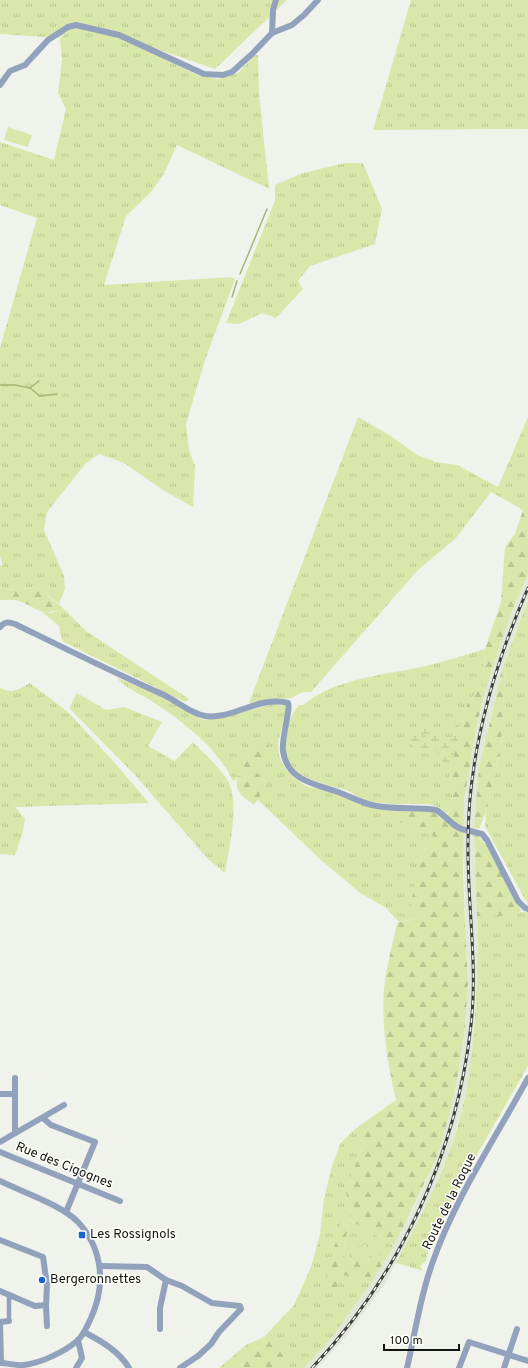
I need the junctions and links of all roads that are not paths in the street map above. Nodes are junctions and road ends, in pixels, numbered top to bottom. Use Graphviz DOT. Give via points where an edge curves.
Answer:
graph roads {
  1 [pos="276,0"];
  2 [pos="318,0"];
  3 [pos="272,33"];
  4 [pos="0,85"];
  5 [pos="0,627"];
  6 [pos="528,909"];
  7 [pos="15,1078"];
  8 [pos="528,1078"];
  9 [pos="0,1094"];
  10 [pos="15,1094"];
  11 [pos="64,1105"];
  12 [pos="43,1118"];
  13 [pos="15,1134"];
  14 [pos="0,1142"];
  15 [pos="0,1152"];
  16 [pos="0,1181"];
  17 [pos="79,1184"];
  18 [pos="120,1201"];
  19 [pos="66,1212"];
  20 [pos="0,1240"];
  21 [pos="101,1266"];
  22 [pos="166,1280"];
  23 [pos="0,1292"];
  24 [pos="9,1295"];
  25 [pos="46,1305"];
  26 [pos="9,1321"];
  27 [pos="47,1326"];
  28 [pos="160,1329"];
  29 [pos="517,1329"];
  30 [pos="84,1332"];
  31 [pos="78,1340"];
  32 [pos="509,1355"];
  33 [pos="528,1361"];
  34 [pos="0,1362"];
  35 [pos="23,1366"];
  36 [pos="76,1368"];
  37 [pos="129,1368"];
  38 [pos="180,1368"];
  39 [pos="407,1368"];
  40 [pos="459,1368"];
  41 [pos="504,1368"];
  1 -- 3 [label="street" via="272,10"];
  2 -- 3 [label="street" via="292,25"];
  3 -- 4 [label="street" via="232,72 216,76 204,74 119,35 76,25 68,27 48,40 25,65 10,71"];
  5 -- 6 [label="street" via="8,622 16,624 113,673 164,694 198,714 218,716 280,701 288,704 290,710 282,746 288,768 297,776 308,783 372,805 436,810 444,814 458,829 482,834 518,901"];
  7 -- 10 [label="street"];
  8 -- 39 [label="street, Route de la Roque" via="464,1192 443,1235 427,1279"];
  9 -- 10 [label="street"];
  10 -- 13 [label="street"];
  11 -- 12 [label="street"];
  12 -- 13 [label="street"];
  12 -- 17 [label="street" via="51,1125 95,1142"];
  13 -- 14 [label="street"];
  15 -- 17 [label="street, Rue des Cigognes"];
  16 -- 19 [label="street"];
  17 -- 18 [label="street, Rue des Cigognes"];
  17 -- 19 [label="street"];
  19 -- 21 [label="street" via="90,1237"];
  20 -- 25 [label="street" via="42,1257 47,1285"];
  21 -- 22 [label="street" via="147,1267"];
  21 -- 30 [label="street" via="97,1306"];
  22 -- 28 [label="street" via="160,1308"];
  22 -- 38 [label="street" via="212,1303 236,1304 241,1309 216,1335 211,1344"];
  23 -- 24 [label="street"];
  24 -- 25 [label="street" via="35,1306"];
  24 -- 26 [label="street"];
  25 -- 27 [label="street"];
  26 -- 34 [label="street" via="0,1322"];
  29 -- 32 [label="street"];
  30 -- 31 [label="street"];
  30 -- 37 [label="street" via="103,1342 124,1360"];
  31 -- 35 [label="street" via="43,1359"];
  31 -- 36 [label="street" via="82,1358"];
  32 -- 33 [label="street"];
  32 -- 40 [label="street" via="469,1342"];
  32 -- 41 [label="street"];
  34 -- 35 [label="street"];
}
